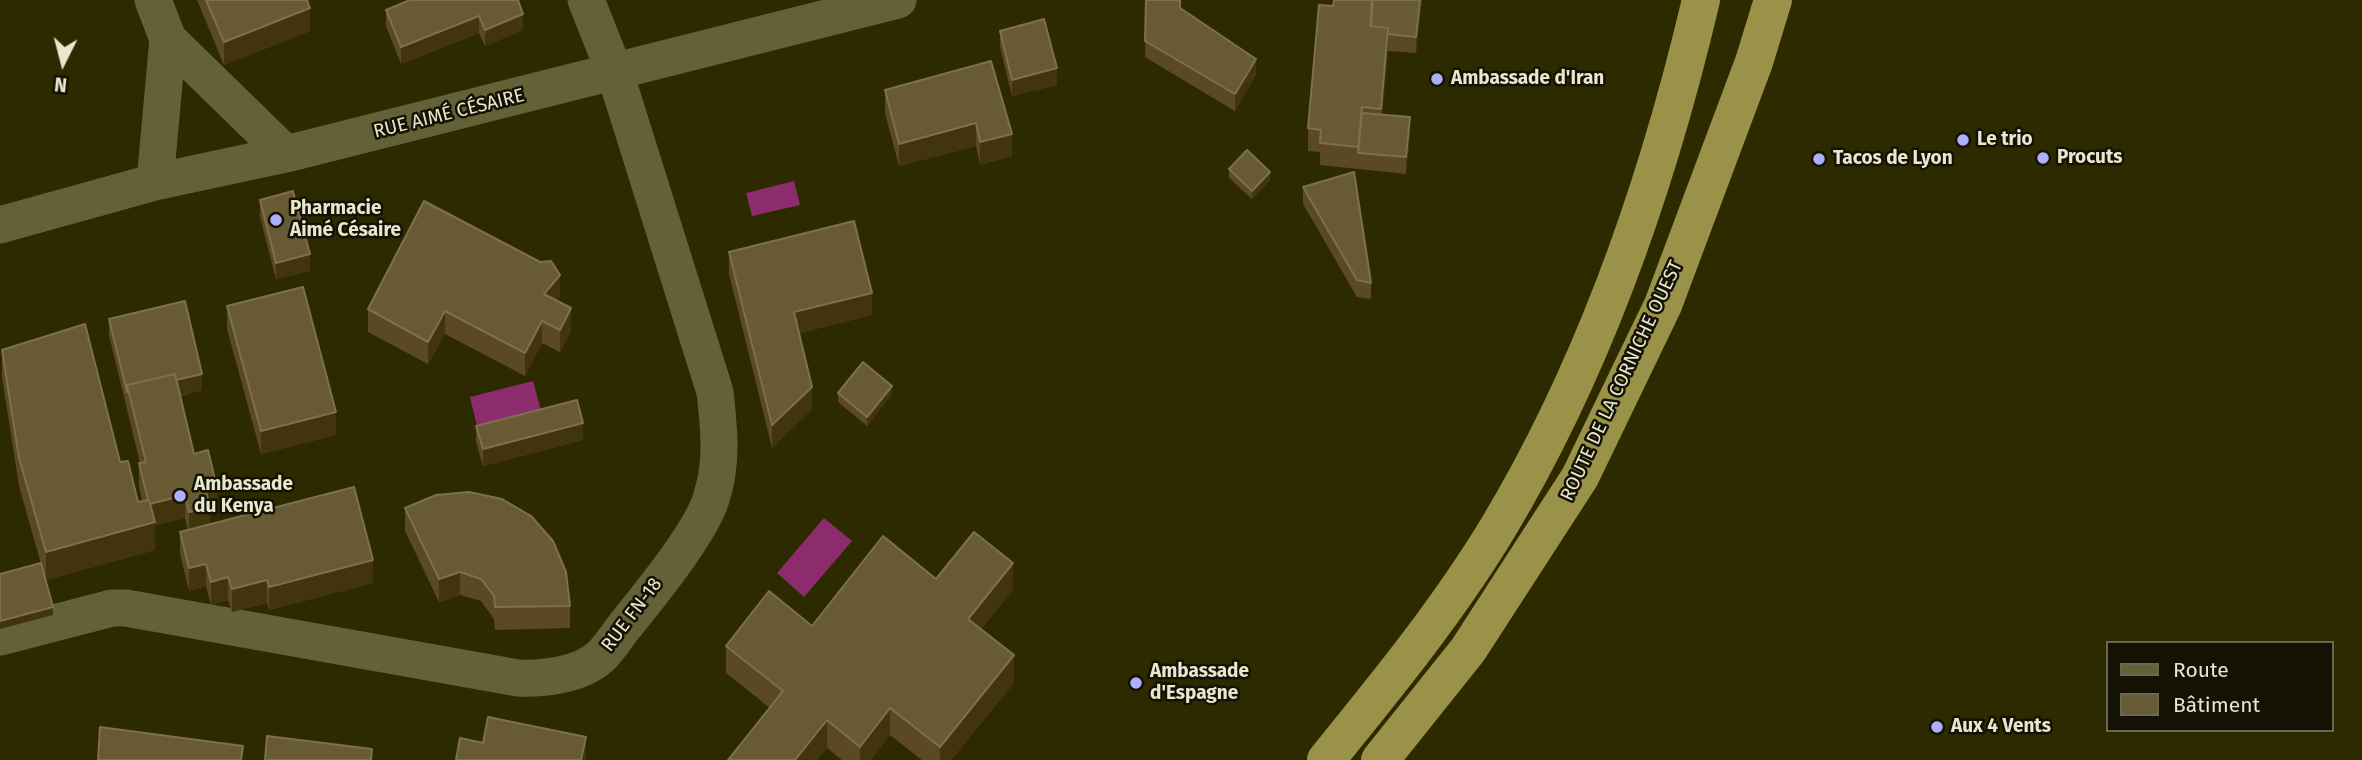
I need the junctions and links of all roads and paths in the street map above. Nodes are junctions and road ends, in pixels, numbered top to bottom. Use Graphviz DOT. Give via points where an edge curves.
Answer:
graph roads {
  1 [pos="153,0"];
  2 [pos="586,0"];
  3 [pos="898,0"];
  4 [pos="1700,0"];
  5 [pos="1773,0"];
  6 [pos="168,39"];
  7 [pos="615,73"];
  8 [pos="286,154"];
  9 [pos="155,182"];
  10 [pos="0,225"];
  11 [pos="0,638"];
  12 [pos="1326,760"];
  13 [pos="1380,760"];
  1 -- 6 [label="street"];
  2 -- 7 [label="street, RUE FN-18"];
  3 -- 7 [label="street, RUE AIMÉ CÉSAIRE"];
  4 -- 12 [label="highway" via="1670,128 1620,275 1551,432 1499,526 1438,618"];
  5 -- 13 [label="highway, ROUTE DE LA CORNICHE OUEST" via="1663,305 1580,477 1468,650"];
  6 -- 8 [label="street"];
  6 -- 9 [label="street"];
  7 -- 8 [label="street, RUE AIMÉ CÉSAIRE"];
  7 -- 11 [label="street, RUE FN-18" via="715,392 720,438 711,502 653,591 600,657 582,668 541,679 518,678 126,608"];
  8 -- 9 [label="street, RUE AIMÉ CÉSAIRE"];
  9 -- 10 [label="street, RUE AIMÉ CÉSAIRE"];
}
